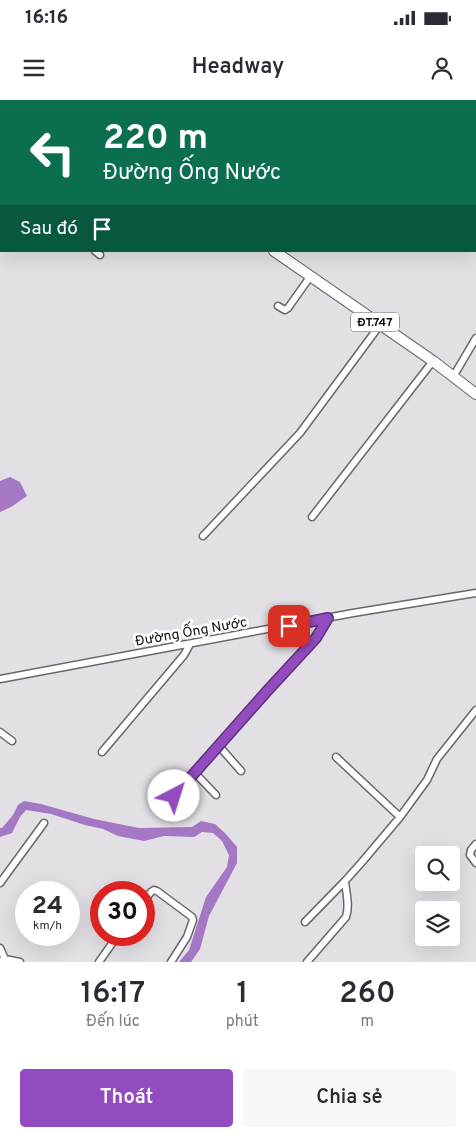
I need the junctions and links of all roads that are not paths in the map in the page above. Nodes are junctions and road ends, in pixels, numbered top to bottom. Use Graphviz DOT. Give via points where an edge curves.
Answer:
graph roads {
  1 [pos="275,252"];
  2 [pos="310,277"];
  3 [pos="278,306"];
  4 [pos="380,325"];
  5 [pos="476,338"];
  6 [pos="433,361"];
  7 [pos="453,377"];
  8 [pos="476,394"];
  9 [pos="312,517"];
  10 [pos="203,536"];
  11 [pos="476,593"];
  12 [pos="328,618"];
  13 [pos="190,644"];
  14 [pos="0,679"];
  15 [pos="476,710"];
  16 [pos="0,732"];
  17 [pos="12,742"];
  18 [pos="219,746"];
  19 [pos="102,752"];
  20 [pos="336,757"];
  21 [pos="241,771"];
  22 [pos="194,772"];
  23 [pos="216,795"];
  24 [pos="164,808"];
  25 [pos="400,817"];
  26 [pos="44,823"];
  27 [pos="476,844"];
  28 [pos="476,863"];
  29 [pos="345,881"];
  30 [pos="0,883"];
  31 [pos="155,890"];
  32 [pos="305,922"];
  33 [pos="110,946"];
  34 [pos="0,948"];
  35 [pos="3,960"];
  36 [pos="20,962"];
  37 [pos="99,962"];
  38 [pos="171,962"];
  39 [pos="307,962"];
  1 -- 2 [label="main road, ĐT.747"];
  2 -- 3 [label="street" via="288,308 285,310"];
  2 -- 4 [label="main road, ĐT.747"];
  4 -- 6 [label="main road, ĐT.747"];
  4 -- 10 [label="street" via="300,433"];
  5 -- 7 [label="street"];
  6 -- 7 [label="main road, ĐT.747"];
  6 -- 9 [label="street"];
  7 -- 8 [label="main road, ĐT.747"];
  11 -- 12 [label="street, Đường Ống Nước"];
  12 -- 13 [label="street, Đường Ống Nước"];
  12 -- 18 [label="street" via="316,638"];
  13 -- 14 [label="street, Đường Ống Nước"];
  13 -- 19 [label="street"];
  15 -- 25 [label="street" via="437,759"];
  16 -- 17 [label="street"];
  18 -- 21 [label="street"];
  18 -- 22 [label="street"];
  20 -- 25 [label="street"];
  22 -- 23 [label="street"];
  22 -- 24 [label="street"];
  25 -- 29 [label="street"];
  26 -- 30 [label="street"];
  27 -- 28 [label="street" via="470,855"];
  29 -- 32 [label="street"];
  29 -- 39 [label="street" via="346,917"];
  31 -- 38 [label="street" via="193,920 188,937"];
  33 -- 37 [label="street"];
  34 -- 35 [label="street"];
  35 -- 36 [label="street"];
}
